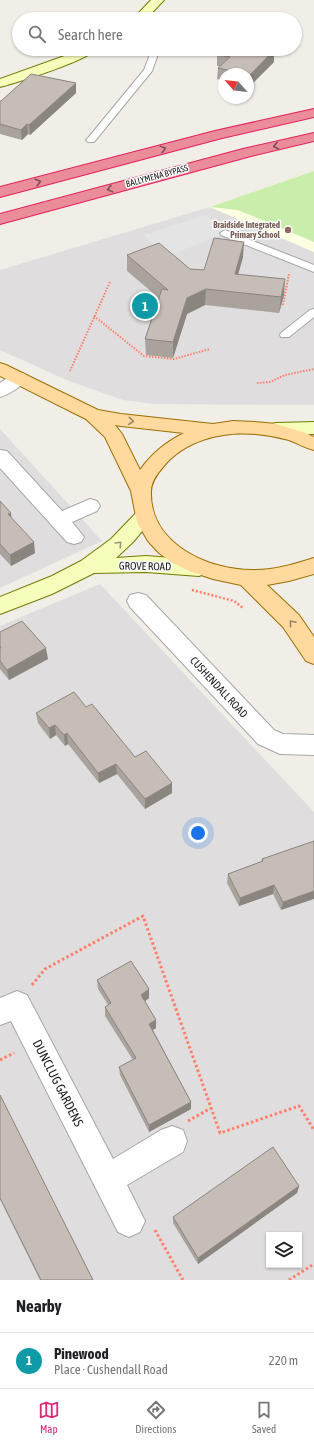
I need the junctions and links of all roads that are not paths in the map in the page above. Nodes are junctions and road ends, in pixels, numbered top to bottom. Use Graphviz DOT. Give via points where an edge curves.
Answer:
graph roads {
  1 [pos="158,0"];
  2 [pos="146,12"];
  3 [pos="77,56"];
  4 [pos="153,56"];
  5 [pos="0,82"];
  6 [pos="314,113"];
  7 [pos="314,137"];
  8 [pos="91,140"];
  9 [pos="0,192"];
  10 [pos="0,219"];
  11 [pos="225,233"];
  12 [pos="314,269"];
  13 [pos="314,312"];
  14 [pos="285,335"];
  15 [pos="0,369"];
  16 [pos="19,378"];
  17 [pos="0,391"];
  18 [pos="93,415"];
  19 [pos="314,428"];
  20 [pos="215,429"];
  21 [pos="276,429"];
  22 [pos="314,444"];
  23 [pos="0,456"];
  24 [pos="141,491"];
  25 [pos="90,506"];
  26 [pos="144,517"];
  27 [pos="60,520"];
  28 [pos="74,537"];
  29 [pos="90,566"];
  30 [pos="314,566"];
  31 [pos="199,568"];
  32 [pos="247,578"];
  33 [pos="138,601"];
  34 [pos="0,606"];
  35 [pos="314,655"];
  36 [pos="314,745"];
  37 [pos="9,1008"];
  38 [pos="172,1140"];
  39 [pos="107,1180"];
  40 [pos="129,1221"];
  1 -- 2 [label="street"];
  3 -- 5 [label="street"];
  4 -- 8 [label="lane" via="148,71"];
  9 -- 6 [label="highway, one-way" via="220,134"];
  7 -- 10 [label="highway, BALLYMENA BYPASS, one-way" via="248,152"];
  11 -- 12 [label="lane"];
  13 -- 14 [label="lane"];
  15 -- 16 [label="main road"];
  16 -- 17 [label="street"];
  16 -- 18 [label="main road"];
  18 -- 20 [label="main road, one-way"];
  18 -- 24 [label="main road" via="113,434"];
  19 -- 21 [label="street"];
  20 -- 21 [label="main road" via="245,426"];
  20 -- 24 [label="main road" via="188,438 165,452 149,470"];
  21 -- 22 [label="main road"];
  23 -- 27 [label="street"];
  24 -- 26 [label="main road"];
  25 -- 27 [label="street"];
  29 -- 26 [label="street, GROVE ROAD, one-way" via="114,549"];
  26 -- 31 [label="main road" via="155,537 169,550"];
  27 -- 28 [label="street"];
  29 -- 31 [label="street, GROVE ROAD" via="146,564"];
  29 -- 34 [label="street, GROVE ROAD"];
  30 -- 32 [label="main road" via="282,576"];
  31 -- 32 [label="main road" via="222,575"];
  35 -- 32 [label="main road, one-way" via="291,621"];
  33 -- 36 [label="street, CUSHENDALL ROAD" via="268,739 280,744"];
  37 -- 39 [label="street, DUNCLUG GARDENS"];
  38 -- 39 [label="street"];
  39 -- 40 [label="street, DUNCLUG GARDENS"];
}
